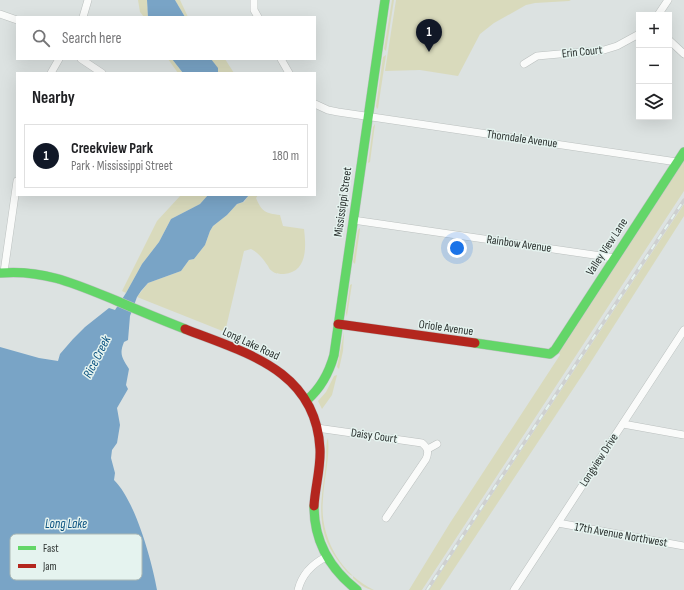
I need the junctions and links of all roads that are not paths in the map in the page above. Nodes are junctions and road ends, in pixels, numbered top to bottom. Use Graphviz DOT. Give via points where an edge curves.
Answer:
graph roads {
  1 [pos="88,0"];
  2 [pos="254,0"];
  3 [pos="385,0"];
  4 [pos="668,0"];
  5 [pos="660,12"];
  6 [pos="0,14"];
  7 [pos="83,16"];
  8 [pos="257,16"];
  9 [pos="16,20"];
  10 [pos="636,36"];
  11 [pos="672,43"];
  12 [pos="684,54"];
  13 [pos="58,60"];
  14 [pos="82,60"];
  15 [pos="282,60"];
  16 [pos="524,64"];
  17 [pos="52,72"];
  18 [pos="100,72"];
  19 [pos="288,72"];
  20 [pos="316,104"];
  21 [pos="368,116"];
  22 [pos="684,152"];
  23 [pos="677,162"];
  24 [pos="16,187"];
  25 [pos="353,220"];
  26 [pos="614,258"];
  27 [pos="2,272"];
  28 [pos="338,324"];
  29 [pos="684,330"];
  30 [pos="550,354"];
  31 [pos="307,400"];
  32 [pos="623,424"];
  33 [pos="317,428"];
  34 [pos="684,435"];
  35 [pos="437,444"];
  36 [pos="428,449"];
  37 [pos="386,518"];
  38 [pos="558,523"];
  39 [pos="684,546"];
  40 [pos="326,556"];
  41 [pos="298,590"];
  42 [pos="357,590"];
  43 [pos="514,590"];
  1 -- 7 [label="street"];
  2 -- 8 [label="street" via="254,10"];
  3 -- 21 [label="street, Mississippi Street"];
  4 -- 5 [label="street"];
  6 -- 9 [label="street"];
  10 -- 16 [label="street, Erin Court" via="604,50 537,56"];
  11 -- 12 [label="street"];
  13 -- 17 [label="street"];
  14 -- 18 [label="street"];
  15 -- 19 [label="street"];
  20 -- 21 [label="street, Thorndale Avenue" via="333,111"];
  21 -- 23 [label="street, Thorndale Avenue"];
  21 -- 25 [label="street, Mississippi Street"];
  22 -- 23 [label="street, Valley View Lane"];
  23 -- 26 [label="street, Valley View Lane"];
  24 -- 27 [label="street"];
  25 -- 26 [label="street, Rainbow Avenue"];
  25 -- 28 [label="street, Mississippi Street"];
  26 -- 30 [label="street, Valley View Lane"];
  27 -- 31 [label="street, Long Lake Road" via="24,272 71,283 266,361 293,382"];
  28 -- 30 [label="street, Oriole Avenue"];
  28 -- 31 [label="street, Mississippi Street" via="334,354 328,373 320,388"];
  29 -- 32 [label="street, Longview Drive"];
  31 -- 33 [label="street, Long Lake Road"];
  32 -- 34 [label="street"];
  32 -- 38 [label="street, Longview Drive"];
  33 -- 36 [label="street, Daisy Court" via="422,443"];
  33 -- 40 [label="street, Long Lake Road" via="320,457 314,517"];
  35 -- 36 [label="street"];
  36 -- 37 [label="street" via="426,459"];
  38 -- 39 [label="street, 17th Avenue Northwest"];
  38 -- 43 [label="street, Longview Drive"];
  40 -- 41 [label="street" via="309,568"];
  40 -- 42 [label="street, Long Lake Road" via="346,582"];
}
